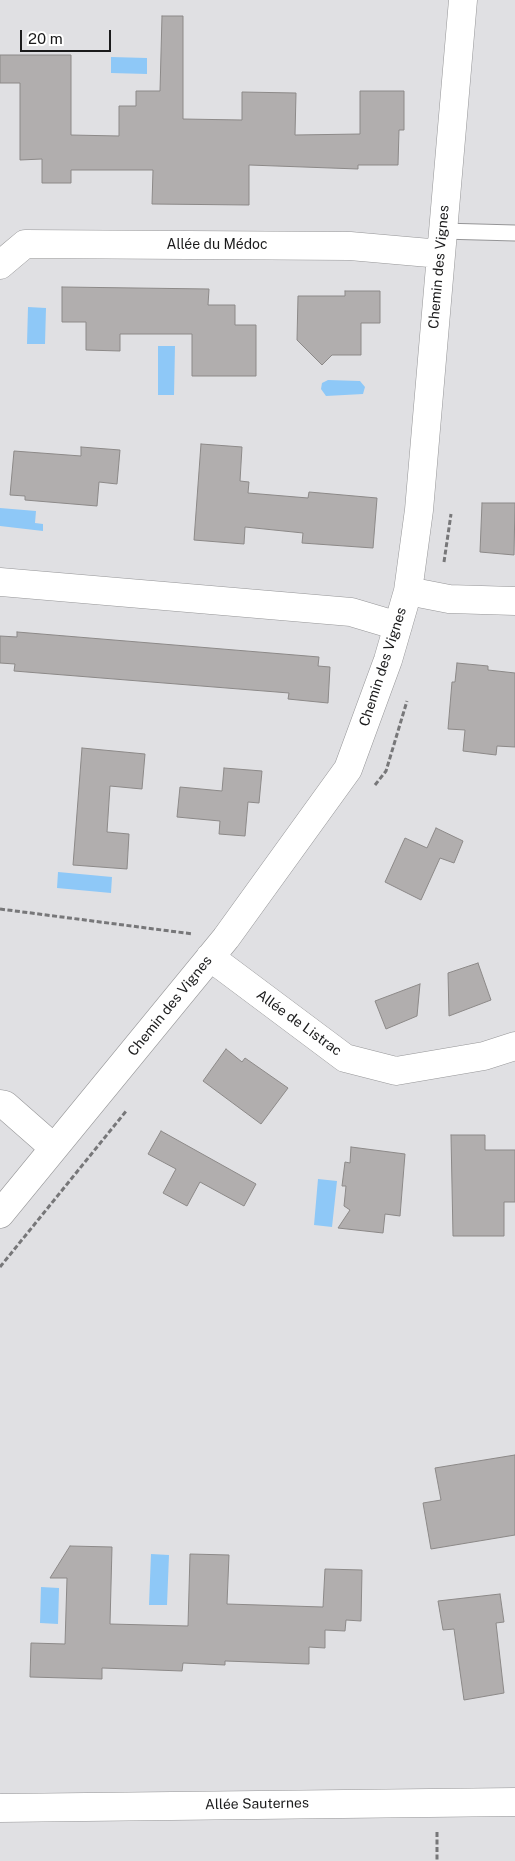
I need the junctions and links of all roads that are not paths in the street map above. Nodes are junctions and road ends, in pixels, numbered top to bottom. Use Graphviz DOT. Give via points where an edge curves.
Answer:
graph roads {
  1 [pos="463,0"];
  2 [pos="515,233"];
  3 [pos="441,242"];
  4 [pos="0,266"];
  5 [pos="0,582"];
  6 [pos="408,591"];
  7 [pos="515,601"];
  8 [pos="398,626"];
  9 [pos="218,948"];
  10 [pos="515,1046"];
  11 [pos="0,1104"];
  12 [pos="54,1148"];
  13 [pos="0,1214"];
  14 [pos="515,1802"];
  15 [pos="0,1808"];
  1 -- 3 [label="street, Chemin des Vignes"];
  2 -- 3 [label="lane"];
  3 -- 4 [label="street, Allée du Médoc" via="350,246 25,244"];
  3 -- 6 [label="street, Chemin des Vignes" via="419,510"];
  5 -- 8 [label="street" via="351,612"];
  6 -- 7 [label="street" via="438,597"];
  6 -- 8 [label="street, Chemin des Vignes"];
  8 -- 9 [label="street, Chemin des Vignes" via="348,769"];
  9 -- 10 [label="street, Allée de Listrac" via="345,1058 396,1071 484,1056"];
  9 -- 12 [label="street, Chemin des Vignes"];
  11 -- 12 [label="street"];
  12 -- 13 [label="street, Chemin des Vignes"];
  14 -- 15 [label="street, Allée Sauternes"];
}
